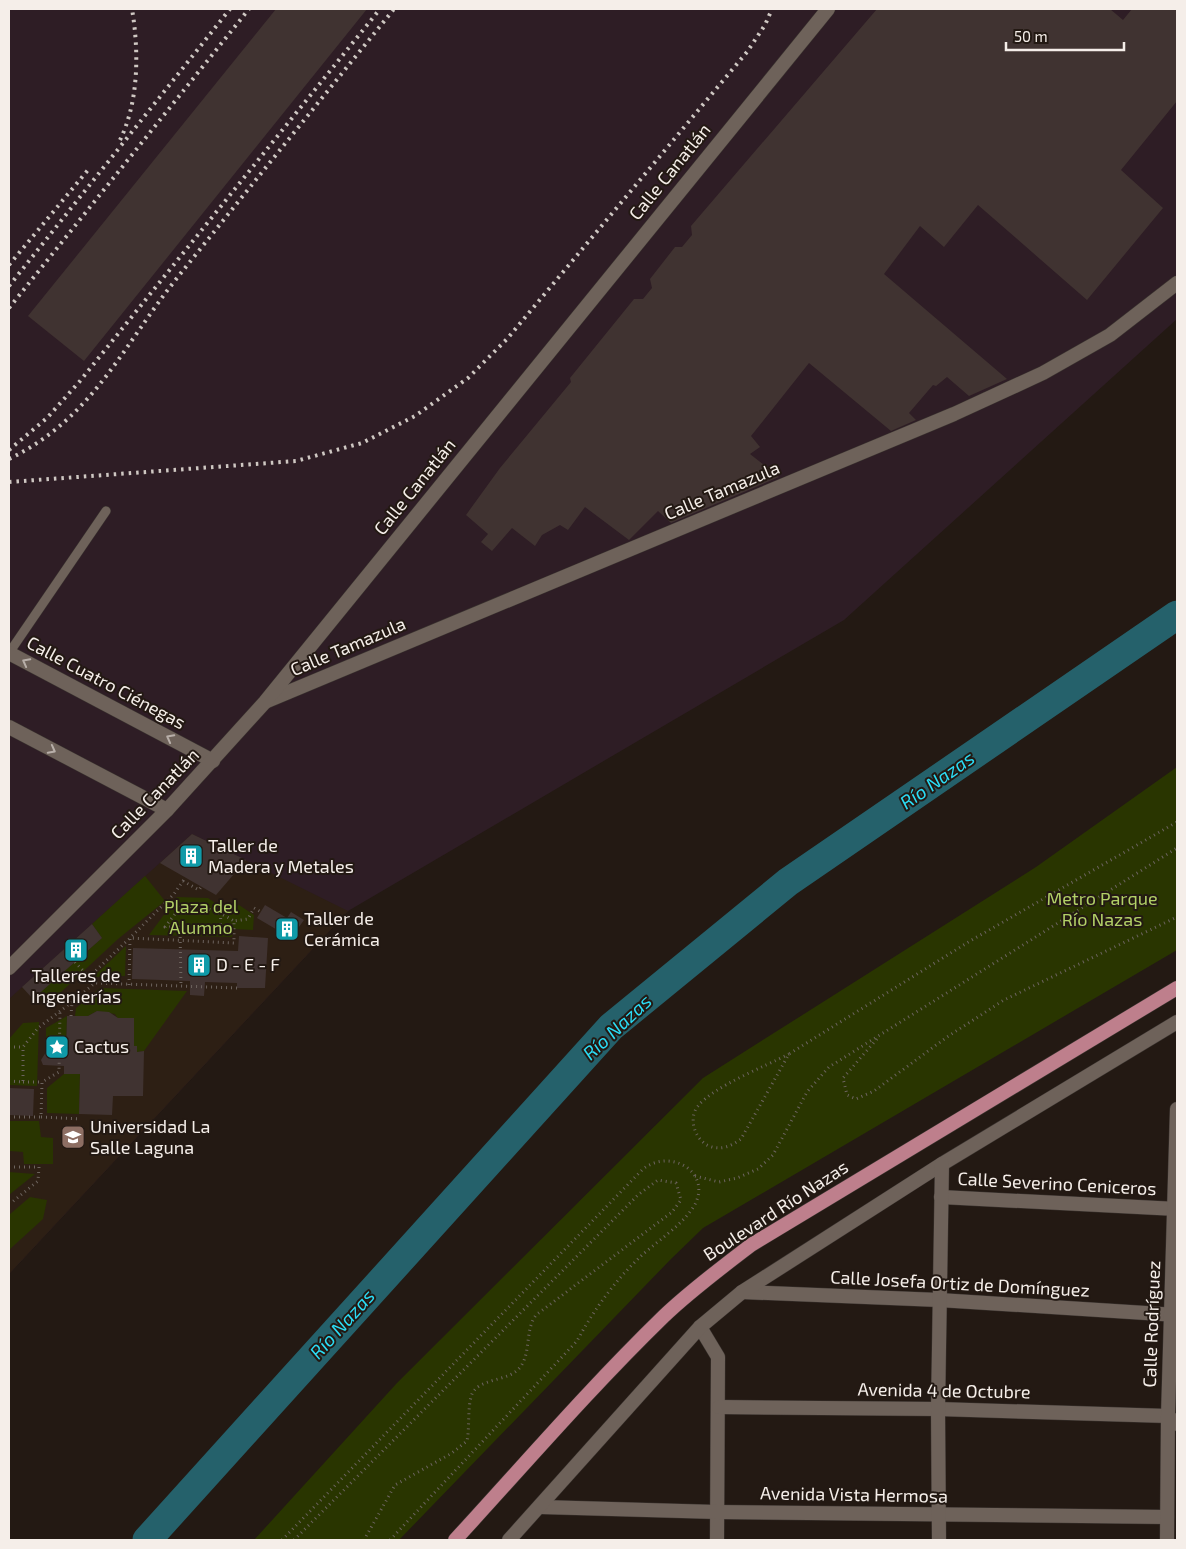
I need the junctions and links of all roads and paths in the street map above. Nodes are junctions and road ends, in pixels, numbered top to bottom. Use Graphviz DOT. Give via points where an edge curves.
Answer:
graph roads {
  1 [pos="828,9"];
  2 [pos="1177,284"];
  3 [pos="106,511"];
  4 [pos="9,653"];
  5 [pos="265,702"];
  6 [pos="9,727"];
  7 [pos="213,761"];
  8 [pos="167,810"];
  9 [pos="1177,822"];
  10 [pos="1177,848"];
  11 [pos="201,887"];
  12 [pos="261,912"];
  13 [pos="221,913"];
  14 [pos="1177,917"];
  15 [pos="234,922"];
  16 [pos="180,927"];
  17 [pos="130,938"];
  18 [pos="180,940"];
  19 [pos="75,962"];
  20 [pos="9,968"];
  21 [pos="89,976"];
  22 [pos="95,983"];
  23 [pos="129,985"];
  24 [pos="181,986"];
  25 [pos="237,988"];
  26 [pos="1177,988"];
  27 [pos="72,1002"];
  28 [pos="60,1011"];
  29 [pos="71,1016"];
  30 [pos="1177,1022"];
  31 [pos="880,1035"];
  32 [pos="9,1047"];
  33 [pos="23,1047"];
  34 [pos="788,1054"];
  35 [pos="9,1081"];
  36 [pos="24,1082"];
  37 [pos="42,1082"];
  38 [pos="1177,1109"];
  39 [pos="9,1117"];
  40 [pos="41,1117"];
  41 [pos="80,1119"];
  42 [pos="942,1164"];
  43 [pos="9,1167"];
  44 [pos="694,1176"];
  45 [pos="941,1197"];
  46 [pos="11,1203"];
  47 [pos="1176,1209"];
  48 [pos="742,1292"];
  49 [pos="940,1300"];
  50 [pos="1174,1315"];
  51 [pos="700,1327"];
  52 [pos="719,1407"];
  53 [pos="938,1409"];
  54 [pos="1172,1420"];
  55 [pos="541,1507"];
  56 [pos="717,1512"];
  57 [pos="940,1514"];
  58 [pos="1168,1517"];
  59 [pos="282,1540"];
  60 [pos="294,1540"];
  61 [pos="364,1540"];
  62 [pos="390,1540"];
  63 [pos="455,1540"];
  64 [pos="509,1540"];
  65 [pos="716,1540"];
  66 [pos="939,1540"];
  67 [pos="1168,1540"];
  1 -- 5 [label="street, Calle Canatlán"];
  2 -- 5 [label="street, Calle Tamazula" via="1110,335 1043,373 954,414"];
  3 -- 4 [label="lane"];
  7 -- 4 [label="street, Calle Cuatro Ciénegas, one-way"];
  5 -- 7 [label="street, Calle Canatlán"];
  6 -- 8 [label="street, one-way"];
  7 -- 8 [label="street, Calle Canatlán"];
  8 -- 20 [label="street, Calle Canatlán"];
  9 -- 34 [label="path" via="970,941"];
  10 -- 31 [label="path"];
  11 -- 17 [label="path" via="199,890 184,880"];
  12 -- 15 [label="path" via="254,908 248,919"];
  13 -- 15 [label="path"];
  13 -- 16 [label="path" via="220,928"];
  13 -- 16 [label="path" via="207,907 181,906 164,927"];
  14 -- 31 [label="path" via="1004,1000 874,1091 856,1099 847,1095 843,1078"];
  15 -- 18 [label="path" via="234,942"];
  16 -- 18 [label="path"];
  17 -- 18 [label="path"];
  17 -- 21 [label="path"];
  17 -- 23 [label="path"];
  18 -- 24 [label="path"];
  19 -- 21 [label="path"];
  21 -- 22 [label="path"];
  22 -- 23 [label="path"];
  22 -- 27 [label="path"];
  23 -- 24 [label="path"];
  24 -- 25 [label="path"];
  26 -- 63 [label="main road, Boulevard Río Nazas" via="751,1245 663,1316"];
  27 -- 28 [label="path"];
  27 -- 29 [label="path"];
  28 -- 33 [label="path" via="38,1028"];
  28 -- 37 [label="path" via="59,1072"];
  30 -- 42 [label="street"];
  31 -- 44 [label="path" via="830,1067 803,1098 773,1155 758,1169 718,1182"];
  32 -- 33 [label="path"];
  33 -- 36 [label="path"];
  34 -- 34 [label="path" via="741,1139 729,1147 712,1147 699,1138 693,1124 696,1108 710,1094"];
  35 -- 36 [label="path"];
  36 -- 37 [label="path"];
  37 -- 40 [label="path"];
  38 -- 47 [label="street, Calle Rodríguez"];
  39 -- 40 [label="path"];
  40 -- 41 [label="path"];
  42 -- 45 [label="street, Calle Severino Ceniceros"];
  42 -- 48 [label="street"];
  43 -- 46 [label="path" via="39,1167 38,1181"];
  44 -- 59 [label="path" via="688,1168 670,1160 656,1162 643,1170"];
  44 -- 62 [label="path" via="698,1195 689,1213 638,1259 611,1289 577,1341"];
  45 -- 47 [label="street, Calle Severino Ceniceros"];
  45 -- 49 [label="street"];
  47 -- 50 [label="street, Calle Rodríguez"];
  48 -- 49 [label="street, Calle Josefa Ortiz de Domínguez"];
  48 -- 51 [label="street"];
  49 -- 50 [label="street, Calle Josefa Ortiz de Domínguez"];
  49 -- 53 [label="street"];
  50 -- 54 [label="street, Calle Rodríguez"];
  51 -- 52 [label="street" via="718,1357"];
  51 -- 55 [label="street"];
  52 -- 53 [label="street, Avenida 4 de Octubre"];
  52 -- 56 [label="street"];
  53 -- 54 [label="street, Avenida 4 de Octubre"];
  53 -- 57 [label="street"];
  54 -- 58 [label="street, Calle Rodríguez"];
  55 -- 56 [label="street, Avenida Vista Hermosa"];
  55 -- 64 [label="street"];
  56 -- 57 [label="street, Avenida Vista Hermosa"];
  56 -- 65 [label="street"];
  57 -- 58 [label="street, Avenida Vista Hermosa"];
  57 -- 66 [label="street"];
  58 -- 67 [label="street, Calle Rodríguez"];
  60 -- 61 [label="path" via="639,1194 658,1180 676,1183 681,1200 672,1212 536,1315 531,1322 522,1365 516,1372 480,1386 472,1395 467,1440 452,1453 400,1480"];
}
